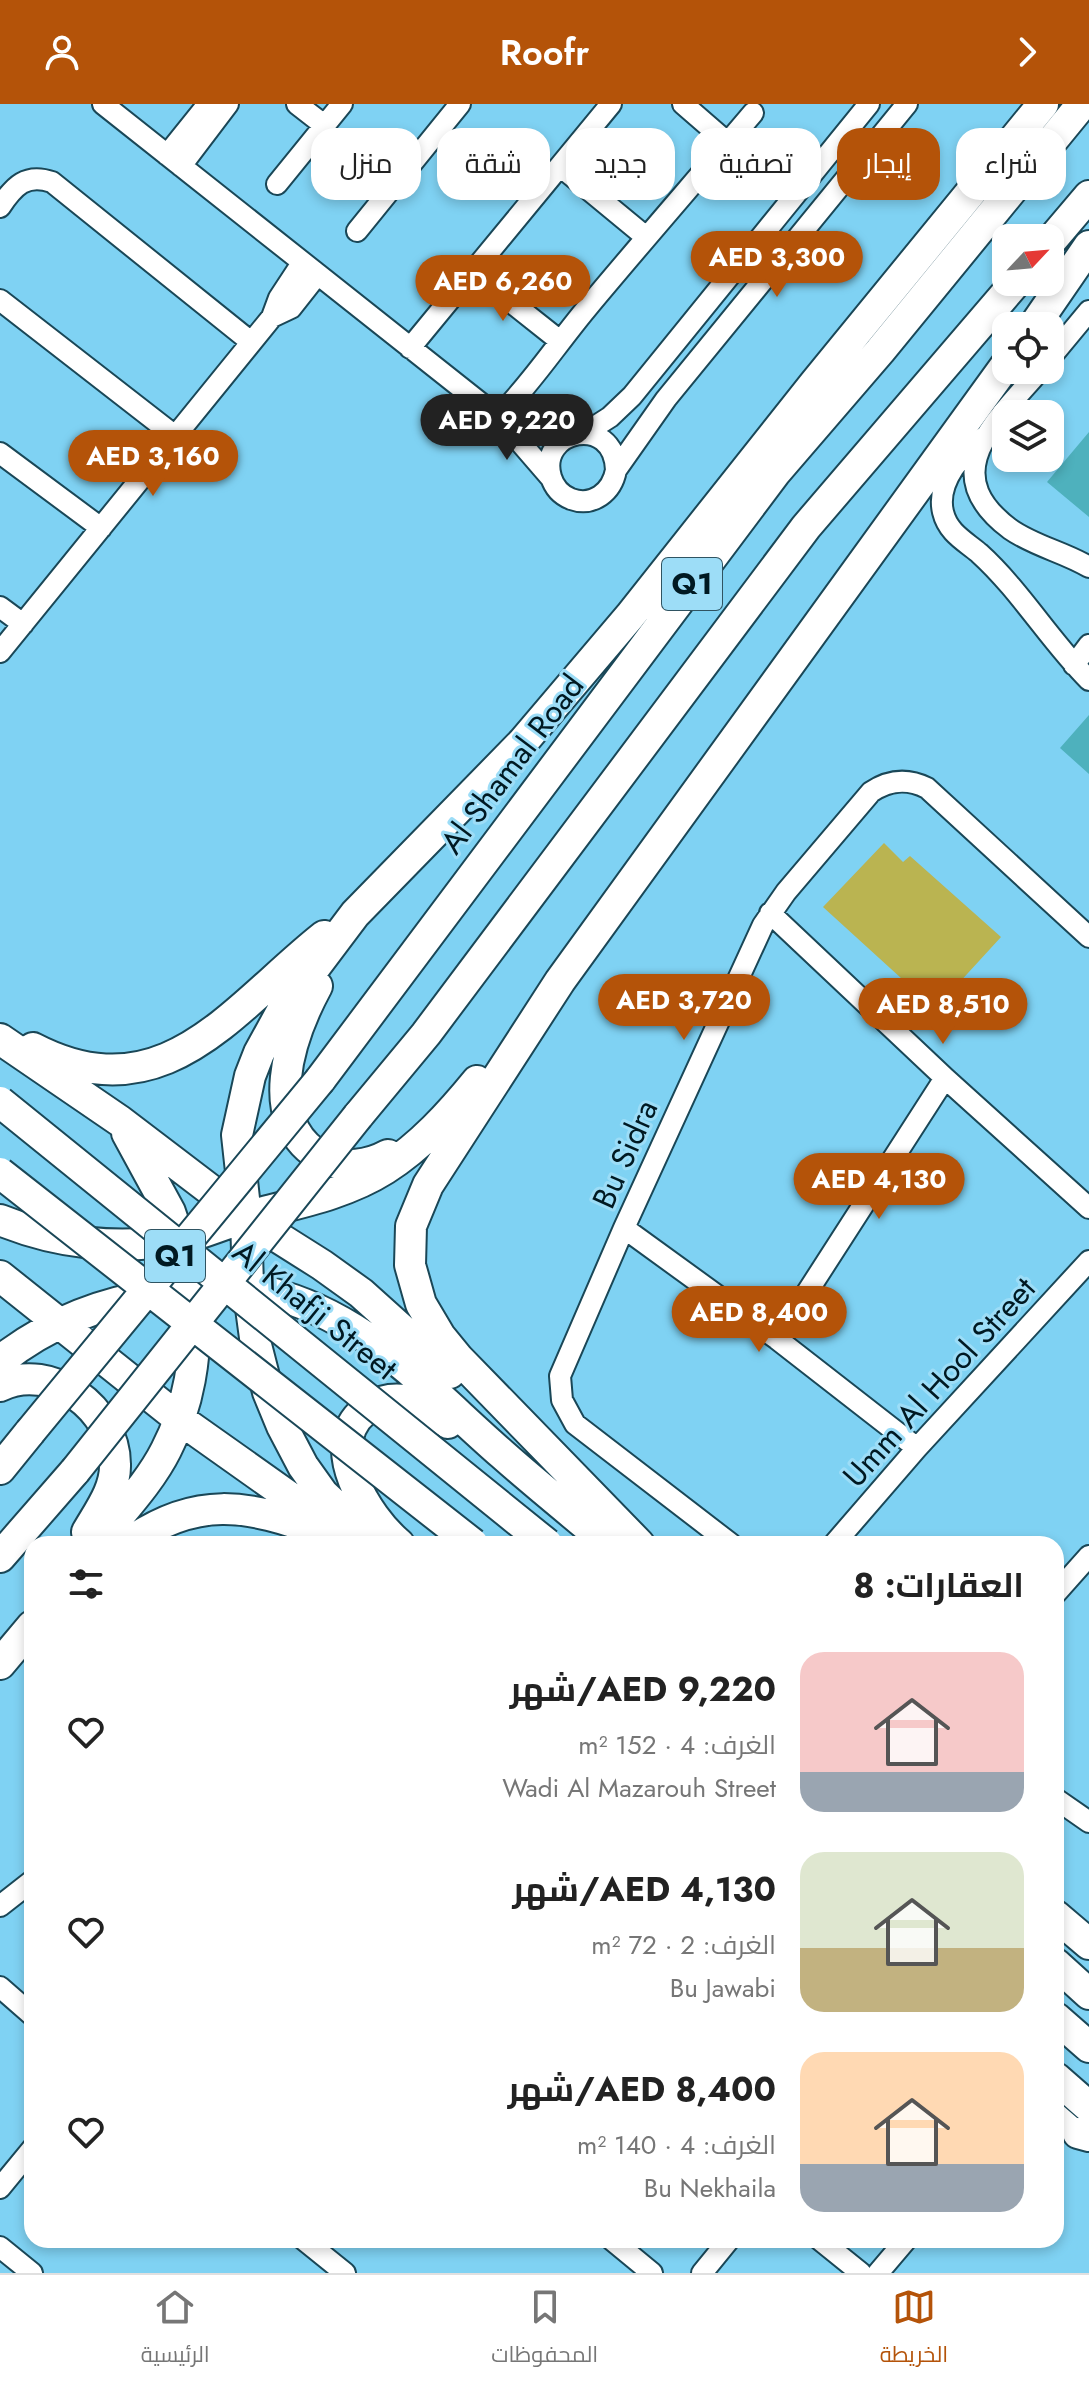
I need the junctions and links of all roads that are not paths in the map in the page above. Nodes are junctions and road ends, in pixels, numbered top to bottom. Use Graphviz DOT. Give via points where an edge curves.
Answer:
graph roads {
  1 [pos="103,104"];
  2 [pos="208,104"];
  3 [pos="228,104"];
  4 [pos="297,104"];
  5 [pos="342,104"];
  6 [pos="460,104"];
  7 [pos="611,104"];
  8 [pos="683,104"];
  9 [pos="869,104"];
  10 [pos="907,104"];
  11 [pos="1043,104"];
  12 [pos="1082,104"];
  13 [pos="753,113"];
  14 [pos="324,125"];
  15 [pos="711,128"];
  16 [pos="740,128"];
  17 [pos="174,160"];
  18 [pos="560,166"];
  19 [pos="277,184"];
  20 [pos="691,185"];
  21 [pos="1089,196"];
  22 [pos="0,207"];
  23 [pos="1064,225"];
  24 [pos="357,231"];
  25 [pos="646,237"];
  26 [pos="1089,246"];
  27 [pos="310,269"];
  28 [pos="473,272"];
  29 [pos="1004,296"];
  30 [pos="0,300"];
  31 [pos="1089,311"];
  32 [pos="1044,312"];
  33 [pos="560,341"];
  34 [pos="1064,341"];
  35 [pos="251,342"];
  36 [pos="410,348"];
  37 [pos="992,384"];
  38 [pos="1029,384"];
  39 [pos="498,417"];
  40 [pos="576,435"];
  41 [pos="175,436"];
  42 [pos="986,436"];
  43 [pos="0,453"];
  44 [pos="616,470"];
  45 [pos="551,478"];
  46 [pos="101,528"];
  47 [pos="1089,567"];
  48 [pos="0,607"];
  49 [pos="23,624"];
  50 [pos="1089,645"];
  51 [pos="0,652"];
  52 [pos="1074,665"];
  53 [pos="1089,680"];
  54 [pos="770,913"];
  55 [pos="355,914"];
  56 [pos="1089,937"];
  57 [pos="560,981"];
  58 [pos="0,1031"];
  59 [pos="0,1039"];
  60 [pos="945,1078"];
  61 [pos="0,1090"];
  62 [pos="0,1102"];
  63 [pos="0,1116"];
  64 [pos="120,1121"];
  65 [pos="429,1135"];
  66 [pos="0,1173"];
  67 [pos="1089,1208"];
  68 [pos="246,1217"];
  69 [pos="0,1220"];
  70 [pos="624,1228"];
  71 [pos="180,1239"];
  72 [pos="1089,1261"];
  73 [pos="0,1276"];
  74 [pos="248,1286"];
  75 [pos="193,1288"];
  76 [pos="59,1322"];
  77 [pos="777,1339"];
  78 [pos="0,1361"];
  79 [pos="0,1386"];
  80 [pos="178,1418"];
  81 [pos="917,1448"];
  82 [pos="12,1451"];
  83 [pos="502,1454"];
  84 [pos="84,1536"];
  85 [pos="102,1536"];
  86 [pos="141,1536"];
  87 [pos="333,1536"];
  88 [pos="343,1536"];
  89 [pos="368,1536"];
  90 [pos="389,1536"];
  91 [pos="463,1536"];
  92 [pos="537,1536"];
  93 [pos="599,1536"];
  94 [pos="623,1536"];
  95 [pos="631,1536"];
  96 [pos="721,1536"];
  97 [pos="841,1536"];
  98 [pos="1089,1556"];
  99 [pos="0,1557"];
  100 [pos="1064,1584"];
  101 [pos="24,1636"];
  102 [pos="0,1664"];
  103 [pos="1064,1805"];
  104 [pos="1089,1822"];
  105 [pos="24,1887"];
  106 [pos="0,1906"];
  107 [pos="1064,1923"];
  108 [pos="1089,1944"];
  109 [pos="1064,1971"];
  110 [pos="0,1987"];
  111 [pos="1089,1994"];
  112 [pos="24,2008"];
  113 [pos="1064,2025"];
  114 [pos="1089,2047"];
  115 [pos="1064,2098"];
  116 [pos="1074,2123"];
  117 [pos="24,2159"];
  118 [pos="0,2188"];
  119 [pos="0,2247"];
  120 [pos="314,2248"];
  121 [pos="622,2248"];
  122 [pos="722,2248"];
  123 [pos="830,2248"];
  124 [pos="899,2248"];
  125 [pos="32,2273"];
  126 [pos="345,2273"];
  127 [pos="652,2273"];
  128 [pos="702,2273"];
  129 [pos="861,2273"];
  130 [pos="878,2273"];
  1 -- 17 [label="street"];
  2 -- 17 [label="street"];
  3 -- 17 [label="street"];
  4 -- 14 [label="street"];
  5 -- 14 [label="street"];
  6 -- 24 [label="street"];
  7 -- 18 [label="street"];
  8 -- 15 [label="street"];
  9 -- 40 [label="street" via="632,396 610,417"];
  10 -- 44 [label="street" via="666,399"];
  11 -- 55 [label="highway" via="660,582 523,742"];
  12 -- 82 [label="highway, Al Shamal Road / Q1, bridge" via="775,473 320,1080"];
  13 -- 16 [label="street"];
  14 -- 19 [label="street"];
  17 -- 27 [label="street"];
  18 -- 25 [label="street"];
  18 -- 28 [label="street"];
  20 -- 25 [label="street"];
  21 -- 23 [label="highway"];
  22 -- 35 [label="street" via="18,184 41,178 52,182"];
  25 -- 33 [label="street"];
  26 -- 32 [label="highway"];
  27 -- 35 [label="street" via="291,308 272,317"];
  27 -- 36 [label="street"];
  28 -- 33 [label="street"];
  28 -- 36 [label="street"];
  29 -- 99 [label="highway, Q1, bridge" via="806,527 426,1034"];
  30 -- 41 [label="street"];
  31 -- 34 [label="street"];
  33 -- 39 [label="street"];
  35 -- 41 [label="street"];
  36 -- 39 [label="street"];
  37 -- 57 [label="highway"];
  38 -- 42 [label="street"];
  39 -- 40 [label="street" via="532,431"];
  39 -- 45 [label="street"];
  40 -- 44 [label="street" via="602,439 613,453"];
  40 -- 45 [label="street" via="552,454"];
  41 -- 46 [label="street"];
  42 -- 47 [label="street" via="973,465 979,496 989,509 1018,533"];
  42 -- 52 [label="street" via="949,475 943,513 956,535 980,554"];
  43 -- 46 [label="street"];
  44 -- 45 [label="street" via="606,492 587,501 565,496"];
  46 -- 49 [label="street"];
  48 -- 49 [label="street"];
  49 -- 51 [label="street"];
  50 -- 52 [label="street"];
  52 -- 53 [label="street"];
  54 -- 56 [label="street, Bu Sidra" via="871,792 897,781 915,782"];
  54 -- 60 [label="street"];
  54 -- 70 [label="street, Bu Sidra"];
  55 -- 58 [label="highway" via="298,956 210,1036 156,1063 110,1069 71,1063"];
  55 -- 65 [label="highway" via="297,1029 286,1086 287,1112 306,1146 341,1164 380,1160"];
  55 -- 68 [label="highway" via="282,1011 250,1076 237,1135"];
  57 -- 65 [label="highway"];
  57 -- 95 [label="highway" via="428,1185 411,1226 410,1265 421,1304 440,1336"];
  59 -- 64 [label="highway"];
  60 -- 67 [label="street"];
  60 -- 77 [label="street"];
  61 -- 63 [label="highway"];
  62 -- 92 [label="highway, Al Khafji Street, bridge"];
  64 -- 68 [label="highway"];
  64 -- 71 [label="highway"];
  65 -- 68 [label="highway" via="365,1181"];
  66 -- 91 [label="highway, bridge"];
  68 -- 71 [label="highway"];
  68 -- 74 [label="highway"];
  68 -- 94 [label="highway" via="361,1293"];
  69 -- 71 [label="highway" via="89,1244"];
  70 -- 77 [label="street"];
  70 -- 96 [label="street, Bu Sidra" via="563,1364 562,1400 575,1424"];
  71 -- 75 [label="highway"];
  72 -- 81 [label="street, Umm Al Hool Street"];
  73 -- 76 [label="highway"];
  74 -- 75 [label="highway"];
  74 -- 83 [label="highway" via="345,1322 382,1347"];
  74 -- 89 [label="highway" via="263,1377 282,1426 323,1494"];
  75 -- 76 [label="highway" via="119,1300"];
  75 -- 80 [label="highway" via="192,1372"];
  76 -- 78 [label="highway"];
  76 -- 80 [label="highway"];
  77 -- 81 [label="street"];
  79 -- 84 [label="highway" via="22,1379 67,1389 91,1406 106,1430 116,1464 112,1484"];
  80 -- 85 [label="highway" via="166,1450"];
  80 -- 88 [label="highway"];
  81 -- 97 [label="street, Umm Al Hool Street"];
  83 -- 90 [label="highway" via="415,1403 379,1402 359,1415 347,1437 347,1461"];
  83 -- 93 [label="highway"];
  86 -- 87 [label="highway" via="169,1520 216,1507 253,1510"];
  98 -- 100 [label="street"];
  101 -- 102 [label="highway"];
  103 -- 104 [label="street"];
  105 -- 106 [label="street"];
  107 -- 108 [label="highway"];
  109 -- 111 [label="highway"];
  110 -- 112 [label="street"];
  113 -- 114 [label="highway"];
  115 -- 116 [label="highway"];
  117 -- 118 [label="street"];
  119 -- 125 [label="street"];
  120 -- 126 [label="street"];
  121 -- 127 [label="street"];
  122 -- 128 [label="street"];
  123 -- 129 [label="street"];
  124 -- 130 [label="street"];
}
